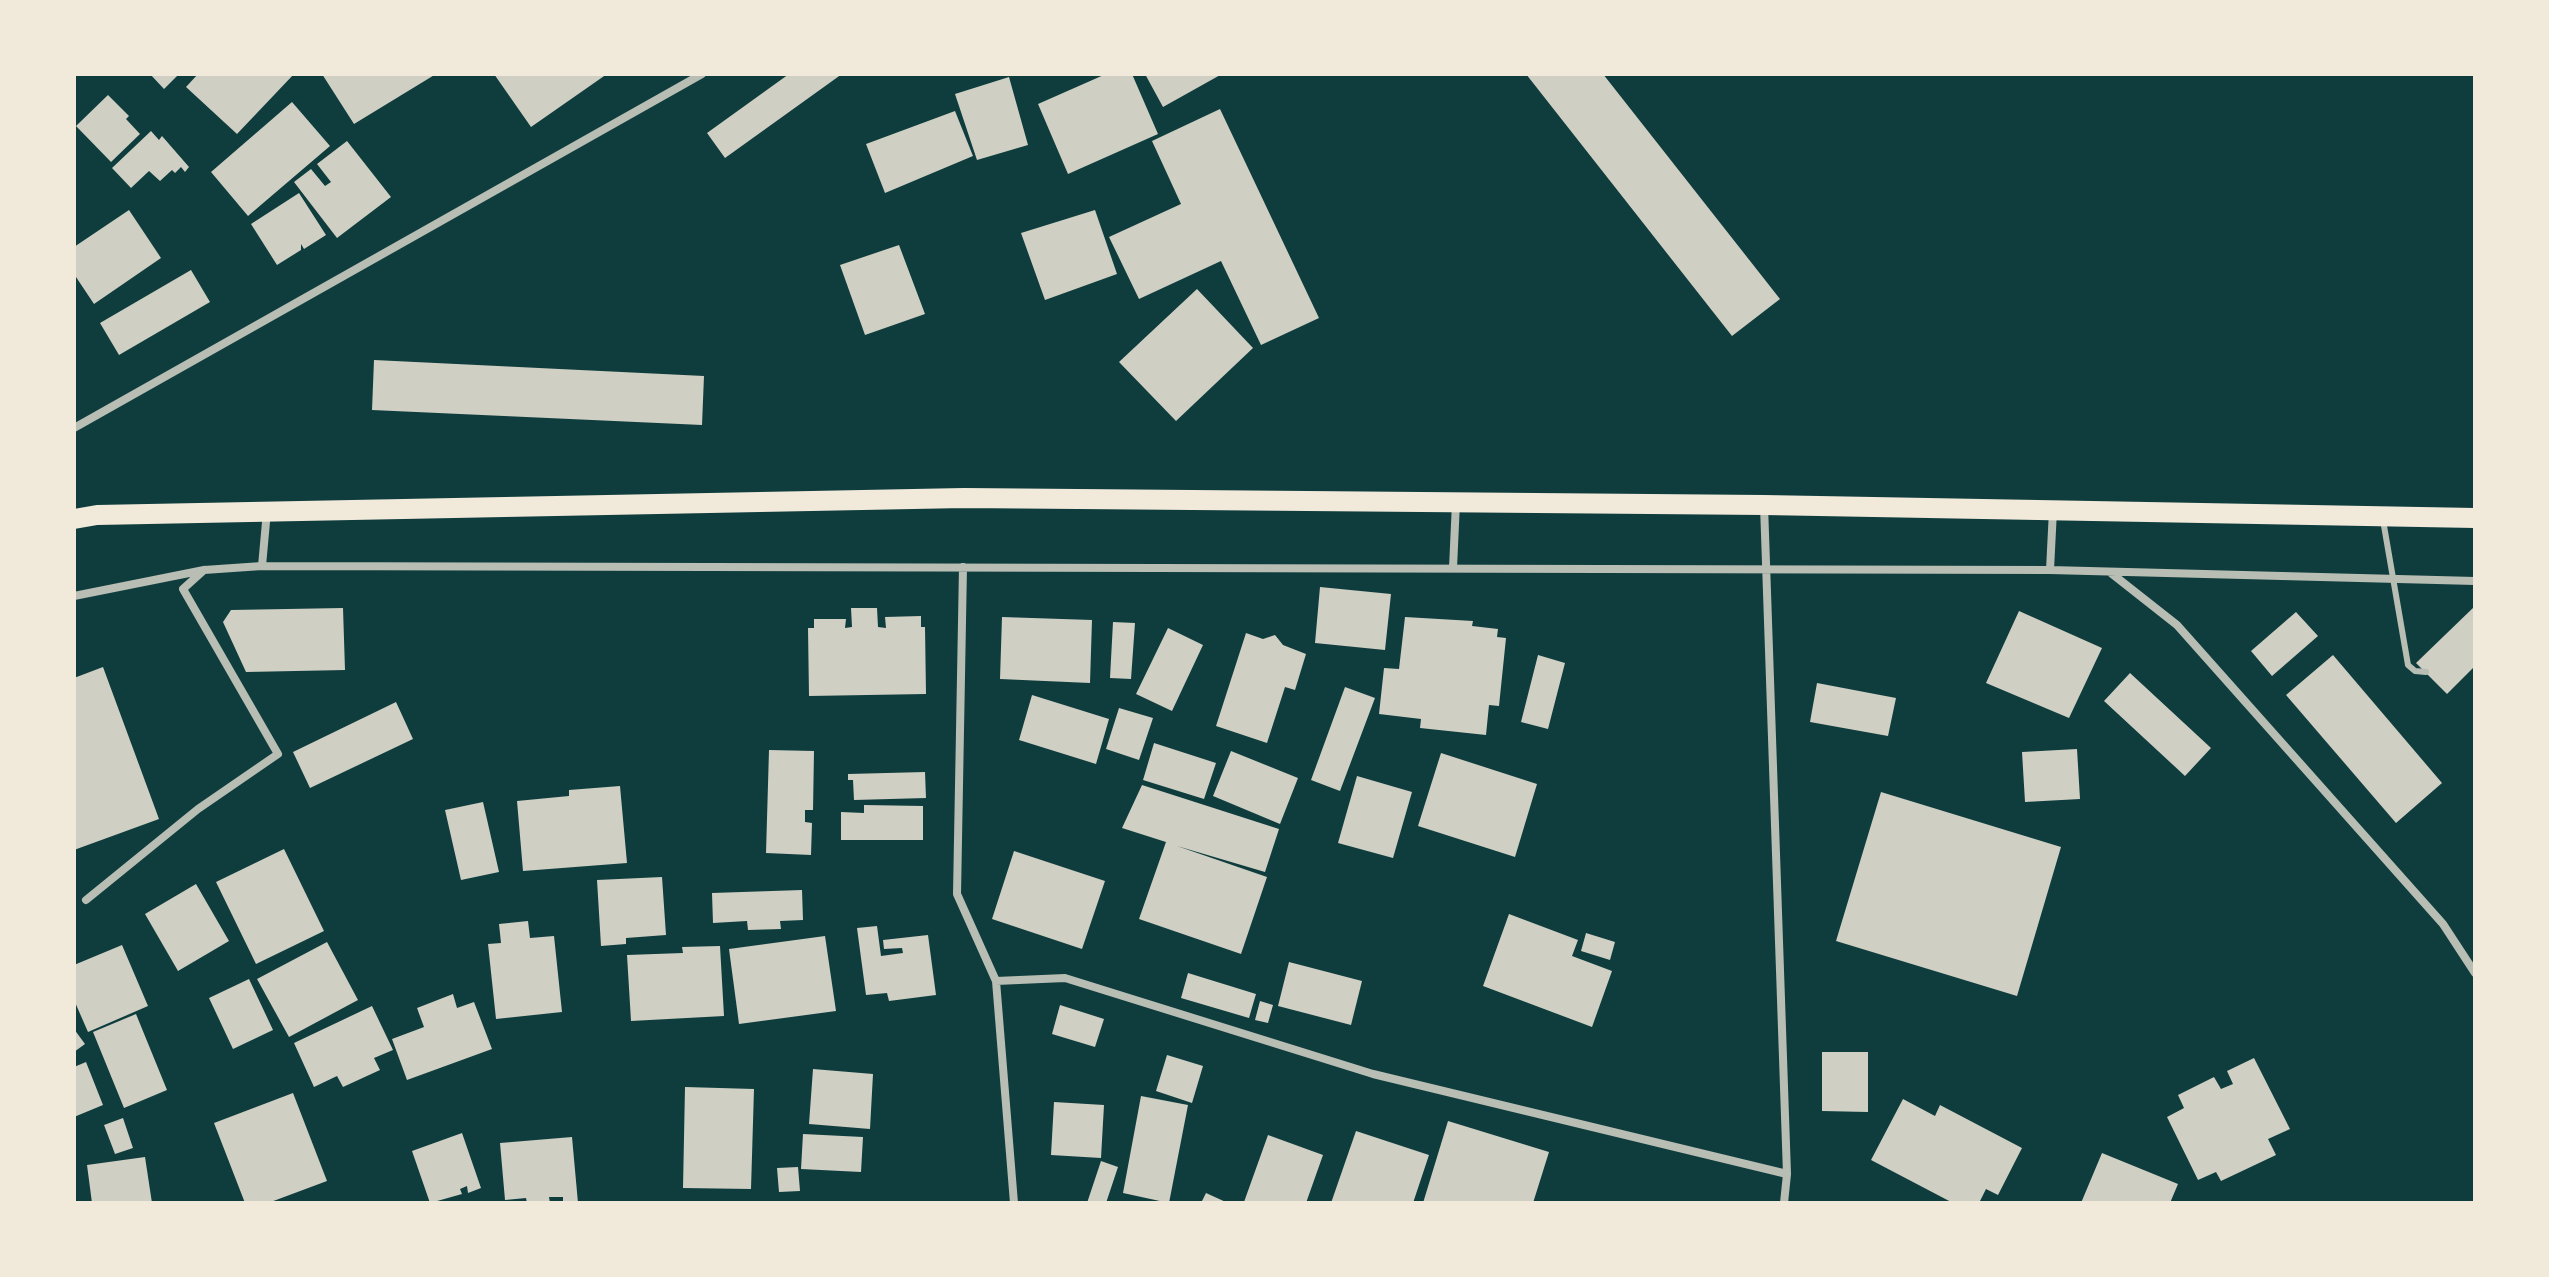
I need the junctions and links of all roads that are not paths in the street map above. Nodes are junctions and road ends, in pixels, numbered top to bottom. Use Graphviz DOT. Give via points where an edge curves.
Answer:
graph roads {
  1 [pos="702,74"];
  2 [pos="74,428"];
  3 [pos="1456,502"];
  4 [pos="1764,505"];
  5 [pos="2053,509"];
  6 [pos="267,511"];
  7 [pos="2382,516"];
  8 [pos="2475,518"];
  9 [pos="74,519"];
  10 [pos="262,566"];
  11 [pos="963,567"];
  12 [pos="1453,568"];
  13 [pos="1766,569"];
  14 [pos="204,570"];
  15 [pos="2050,570"];
  16 [pos="2110,572"];
  17 [pos="2394,579"];
  18 [pos="2475,581"];
  19 [pos="74,596"];
  20 [pos="2426,672"];
  21 [pos="86,900"];
  22 [pos="2475,973"];
  23 [pos="996,981"];
  24 [pos="1787,1174"];
  25 [pos="1014,1203"];
  26 [pos="1784,1203"];
  1 -- 2 [label="street"];
  3 -- 4 [label="main road"];
  3 -- 6 [label="main road" via="964,498"];
  3 -- 12 [label="street"];
  4 -- 5 [label="main road"];
  4 -- 13 [label="street"];
  5 -- 7 [label="main road"];
  5 -- 15 [label="street"];
  6 -- 9 [label="main road"];
  6 -- 10 [label="street"];
  7 -- 8 [label="main road"];
  7 -- 17 [label="lane"];
  10 -- 11 [label="street"];
  10 -- 14 [label="street"];
  11 -- 12 [label="street"];
  11 -- 23 [label="street" via="957,894"];
  12 -- 13 [label="street"];
  13 -- 15 [label="street"];
  13 -- 24 [label="street"];
  14 -- 19 [label="street"];
  14 -- 21 [label="street" via="183,589 278,754 198,809"];
  15 -- 16 [label="street"];
  16 -- 17 [label="street"];
  16 -- 22 [label="street" via="2177,625 2443,924"];
  17 -- 18 [label="street"];
  17 -- 20 [label="lane" via="2408,665"];
  23 -- 24 [label="street" via="1065,978 1373,1074"];
  23 -- 25 [label="street"];
  24 -- 26 [label="street"];
}
